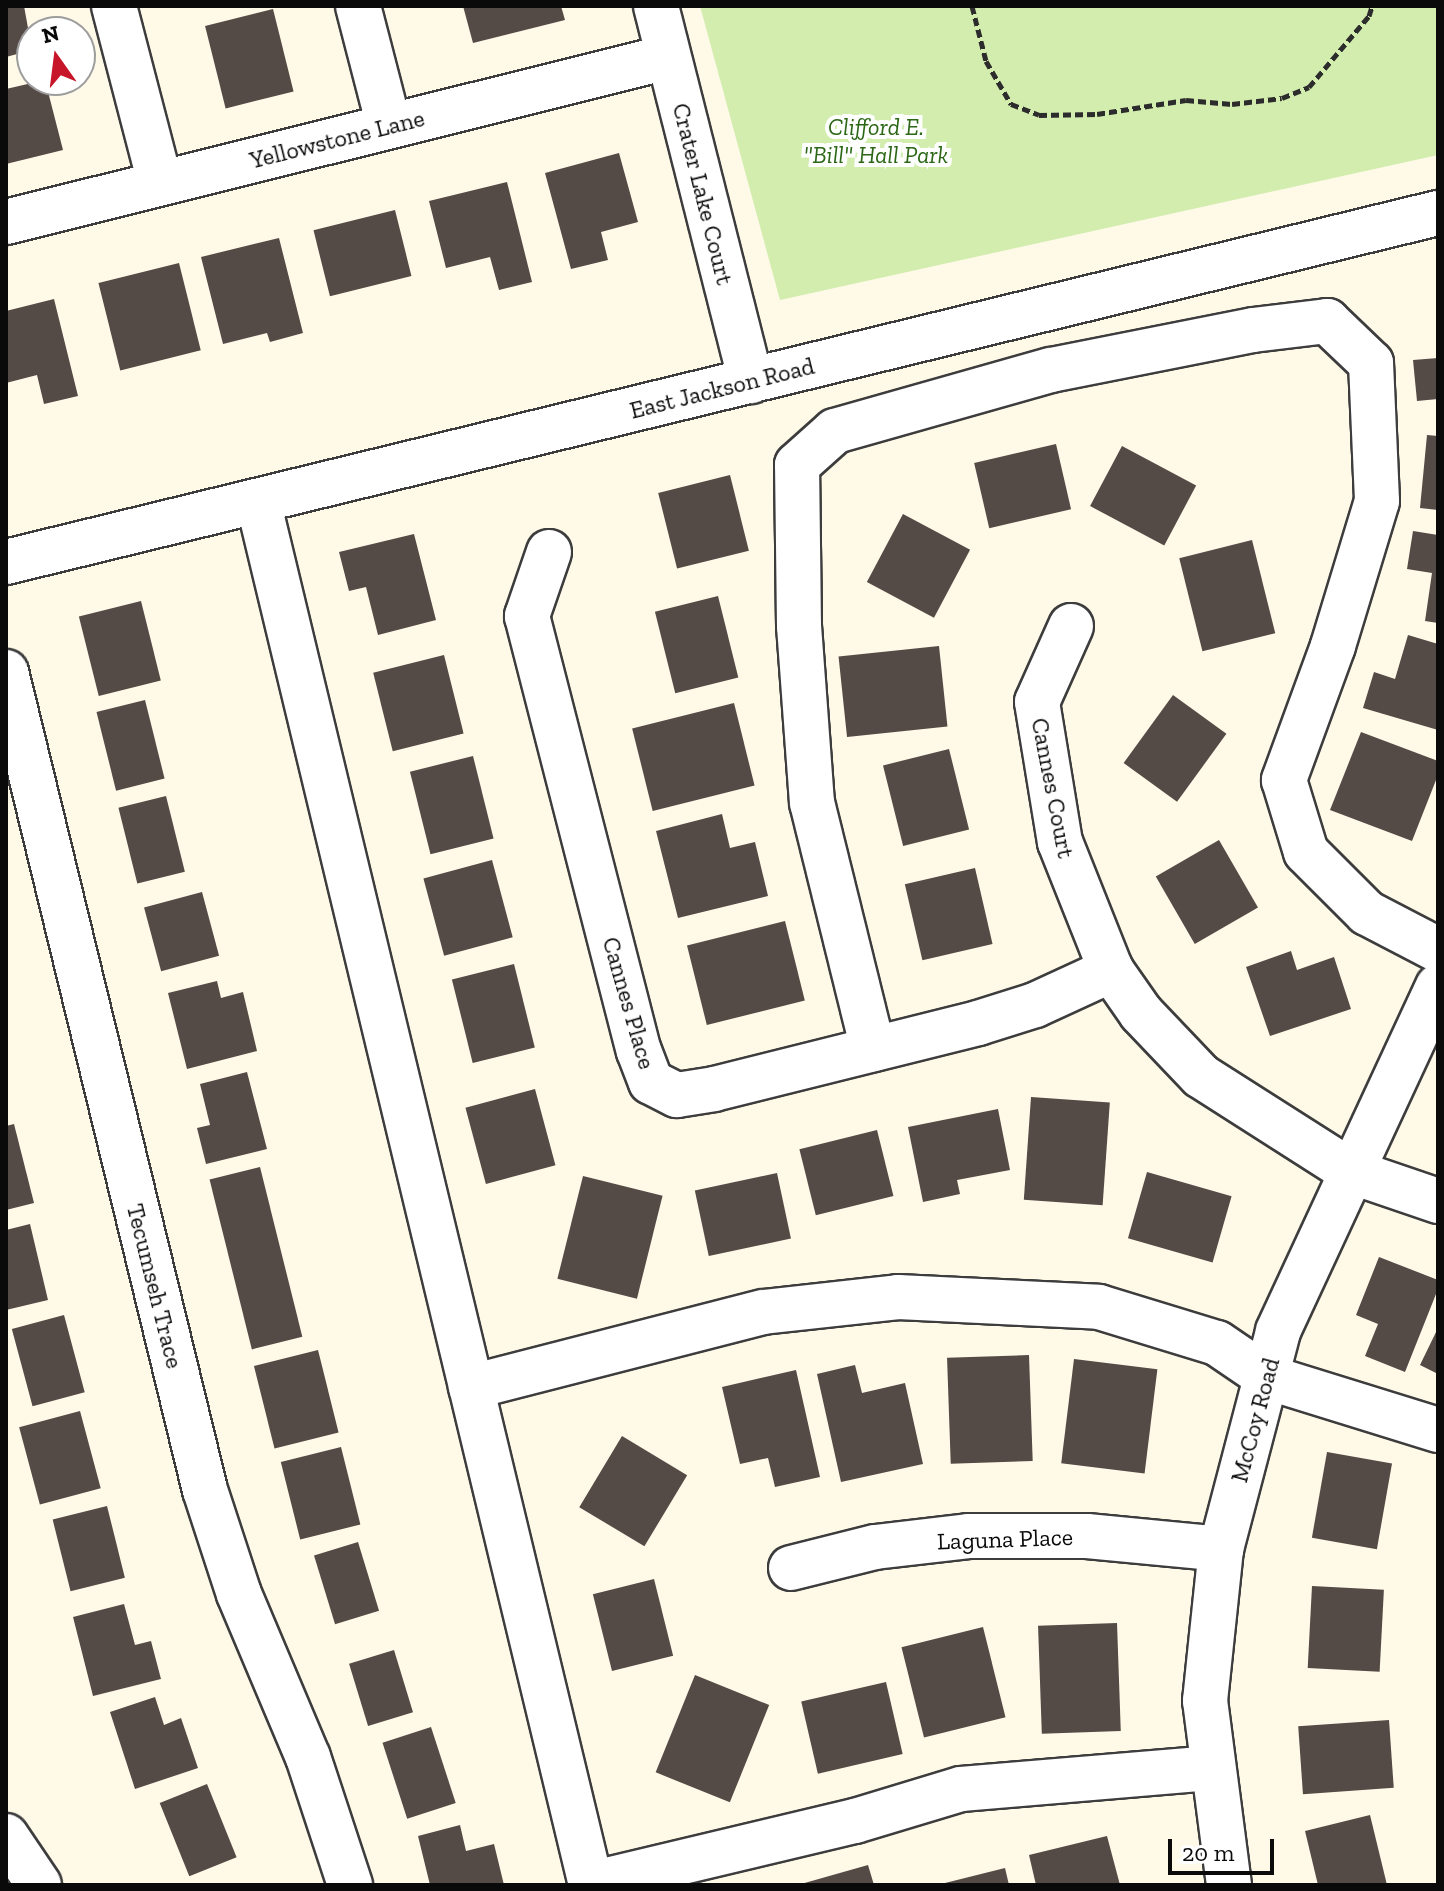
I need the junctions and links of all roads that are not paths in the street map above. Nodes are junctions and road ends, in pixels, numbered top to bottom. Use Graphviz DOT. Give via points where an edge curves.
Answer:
graph roads {
  1 [pos="114,6"];
  2 [pos="358,6"];
  3 [pos="656,6"];
  4 [pos="668,57"];
  5 [pos="389,126"];
  6 [pos="160,183"];
  7 [pos="1438,213"];
  8 [pos="6,222"];
  9 [pos="751,381"];
  10 [pos="258,501"];
  11 [pos="549,552"];
  12 [pos="6,562"];
  13 [pos="1071,626"];
  14 [pos="6,672"];
  15 [pos="1438,950"];
  16 [pos="1111,970"];
  17 [pos="1438,986"];
  18 [pos="873,1049"];
  19 [pos="1350,1171"];
  20 [pos="1438,1201"];
  21 [pos="1267,1377"];
  22 [pos="471,1387"];
  23 [pos="1438,1430"];
  24 [pos="1221,1549"];
  25 [pos="791,1568"];
  26 [pos="1213,1768"];
  27 [pos="6,1836"];
  28 [pos="590,1884"];
  29 [pos="39,1885"];
  30 [pos="350,1885"];
  31 [pos="1229,1885"];
  1 -- 6 [label="street"];
  2 -- 5 [label="street"];
  3 -- 4 [label="street, Crater Lake Court"];
  4 -- 5 [label="street, Yellowstone Lane"];
  4 -- 9 [label="street, Crater Lake Court"];
  5 -- 6 [label="street, Yellowstone Lane"];
  6 -- 8 [label="street, Yellowstone Lane"];
  7 -- 9 [label="street, East Jackson Road"];
  9 -- 10 [label="street, East Jackson Road"];
  10 -- 12 [label="street, East Jackson Road"];
  10 -- 22 [label="street"];
  11 -- 18 [label="street, Cannes Place" via="527,616 651,1082 677,1095"];
  13 -- 16 [label="street, Cannes Court" via="1037,702 1060,842"];
  14 -- 30 [label="street, Tecumseh Trace" via="205,1490 239,1594 308,1757"];
  15 -- 18 [label="street" via="1367,913 1306,852 1284,780 1333,646 1377,501 1371,363 1327,321 1253,330 1051,370 835,431 797,465 799,626 812,803"];
  16 -- 18 [label="street, Cannes Place" via="1035,1005"];
  16 -- 19 [label="street, Cannes Court" via="1141,1013 1201,1076"];
  17 -- 19 [label="street, McCoy Road"];
  19 -- 20 [label="street, Cannes Court"];
  19 -- 21 [label="street, McCoy Road" via="1278,1331"];
  21 -- 22 [label="street" via="1217,1343 1099,1307 898,1297 763,1312"];
  21 -- 23 [label="street"];
  21 -- 24 [label="street, McCoy Road"];
  22 -- 28 [label="street"];
  24 -- 25 [label="street, Laguna Place" via="1087,1536 968,1536 875,1547"];
  24 -- 26 [label="street, McCoy Road" via="1205,1701"];
  26 -- 28 [label="street" via="961,1789 855,1821"];
  26 -- 31 [label="street, McCoy Road"];
  27 -- 29 [label="street"];
}
